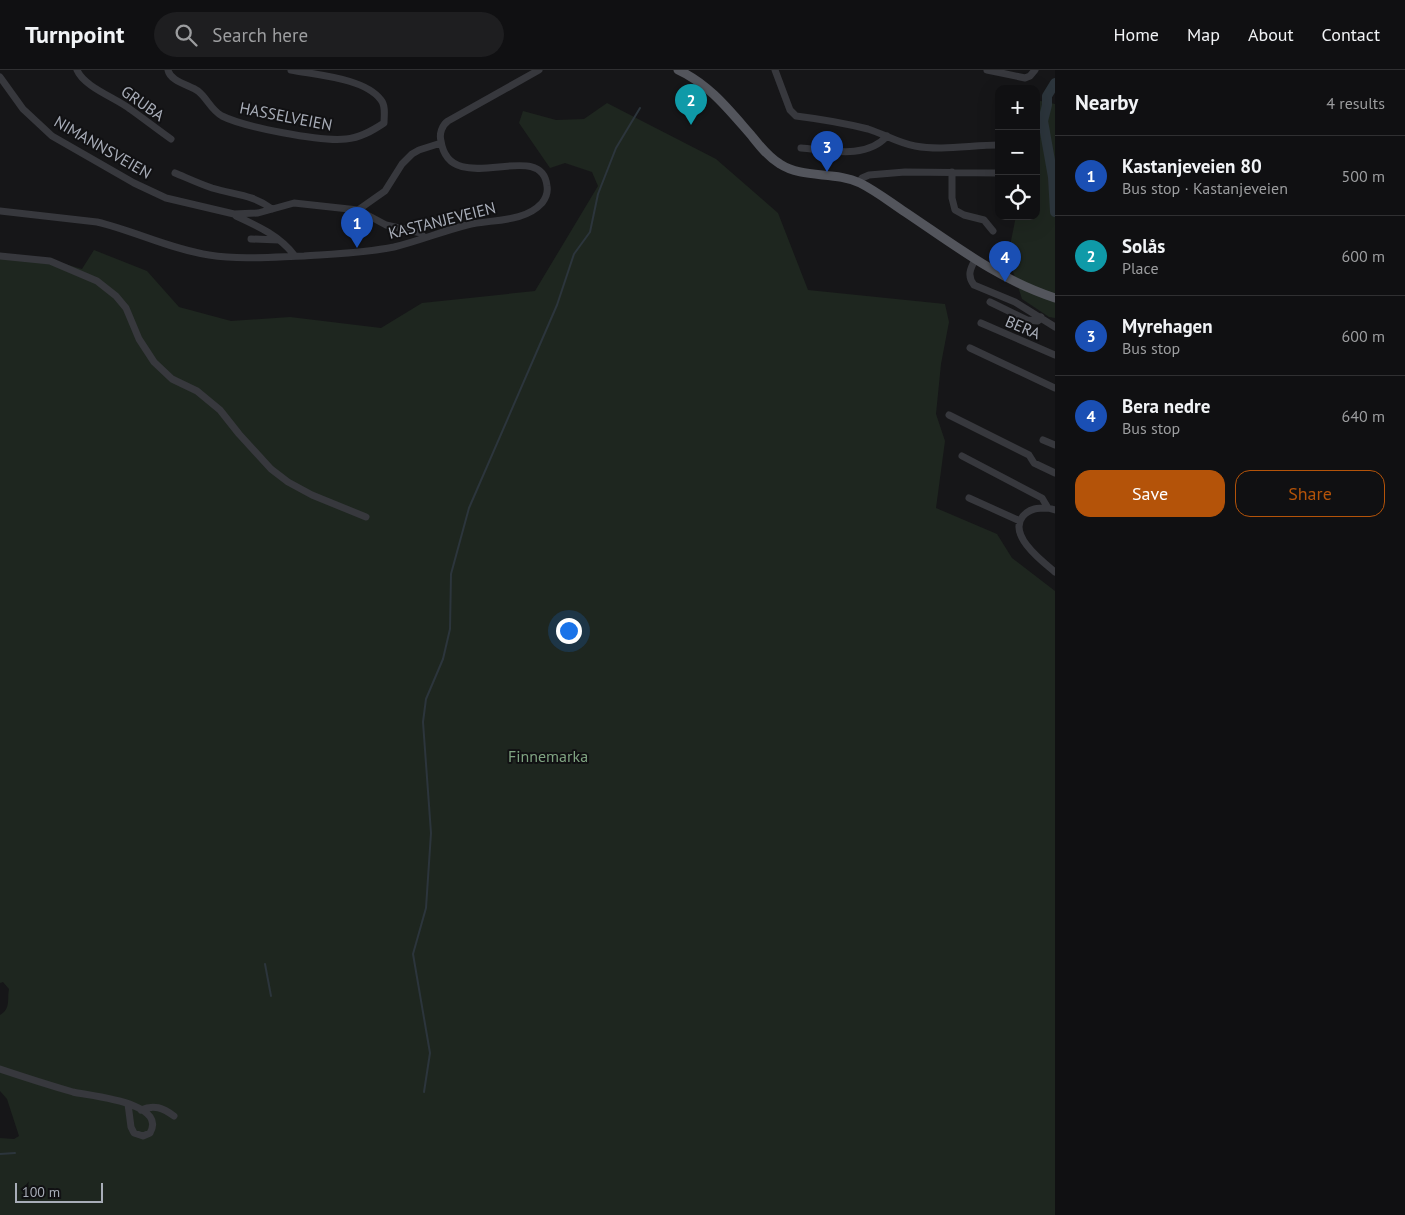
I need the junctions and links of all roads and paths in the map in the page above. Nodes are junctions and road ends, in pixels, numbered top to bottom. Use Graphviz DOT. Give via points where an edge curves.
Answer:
graph roads {
  1 [pos="77,70"];
  2 [pos="168,70"];
  3 [pos="291,70"];
  4 [pos="538,70"];
  5 [pos="678,70"];
  6 [pos="775,70"];
  7 [pos="987,70"];
  8 [pos="1035,70"];
  9 [pos="0,77"];
  10 [pos="887,136"];
  11 [pos="171,139"];
  12 [pos="441,143"];
  13 [pos="995,145"];
  14 [pos="801,148"];
  15 [pos="952,172"];
  16 [pos="175,173"];
  17 [pos="995,174"];
  18 [pos="859,182"];
  19 [pos="272,209"];
  20 [pos="358,210"];
  21 [pos="0,211"];
  22 [pos="234,214"];
  23 [pos="993,231"];
  24 [pos="424,238"];
  25 [pos="250,239"];
  26 [pos="279,240"];
  27 [pos="0,256"];
  28 [pos="295,256"];
  29 [pos="975,260"];
  30 [pos="1055,298"];
  31 [pos="990,302"];
  32 [pos="1041,317"];
  33 [pos="980,324"];
  34 [pos="1055,328"];
  35 [pos="970,348"];
  36 [pos="1055,355"];
  37 [pos="1055,388"];
  38 [pos="949,415"];
  39 [pos="1043,440"];
  40 [pos="1055,445"];
  41 [pos="962,456"];
  42 [pos="1055,474"];
  43 [pos="969,498"];
  44 [pos="1051,509"];
  45 [pos="366,517"];
  46 [pos="1020,521"];
  47 [pos="1055,572"];
  48 [pos="0,1069"];
  49 [pos="128,1104"];
  50 [pos="141,1110"];
  51 [pos="174,1116"];
  1 -- 11 [label="street, GRUBA" via="89,83"];
  2 -- 3 [label="street, HASSELVEIEN" via="171,77 202,94 220,115 245,123 331,140 355,138 384,123 382,101 369,89 336,77"];
  4 -- 12 [label="street" via="445,124"];
  5 -- 18 [label="main road" via="715,95 781,165 796,171"];
  6 -- 10 [label="street" via="787,104 796,116 849,124"];
  7 -- 8 [label="street" via="1025,78"];
  9 -- 22 [label="street, NIMANNSVEIEN" via="23,109 52,136 155,193"];
  10 -- 13 [label="street" via="925,148"];
  10 -- 14 [label="street" via="882,142 862,151"];
  12 -- 20 [label="street" via="412,154 385,191"];
  12 -- 24 [label="street, KASTANJEVEIEN" via="448,159 459,166 472,169 530,165 541,171 547,181 548,192 533,211 521,216 477,223"];
  15 -- 17 [label="street"];
  15 -- 18 [label="street" via="869,175"];
  15 -- 23 [label="street" via="955,210 984,220"];
  16 -- 19 [label="street" via="214,188 248,196"];
  18 -- 29 [label="main road"];
  19 -- 20 [label="street" via="294,203"];
  19 -- 22 [label="street"];
  20 -- 24 [label="street" via="386,224 422,233"];
  21 -- 28 [label="street, KASTANJEVEIEN" via="97,222 169,246 209,255 249,259"];
  22 -- 26 [label="street"];
  24 -- 28 [label="street, KASTANJEVEIEN" via="368,251"];
  25 -- 26 [label="street"];
  26 -- 28 [label="street"];
  27 -- 45 [label="street" via="50,261 97,281 126,308 139,339 154,362 172,379 197,391 220,410 271,469 312,495"];
  29 -- 30 [label="main road" via="1009,280"];
  29 -- 32 [label="street, BERA" via="969,273 974,284"];
  31 -- 32 [label="street, BERA" via="1027,320 1038,321"];
  32 -- 34 [label="street, BERA"];
  33 -- 36 [label="street, BERA"];
  35 -- 37 [label="street"];
  38 -- 42 [label="street" via="1030,455 1034,463"];
  39 -- 40 [label="street"];
  41 -- 44 [label="street" via="1042,498"];
  43 -- 46 [label="street"];
  44 -- 46 [label="street" via="1037,508"];
  46 -- 47 [label="street" via="1024,542"];
  48 -- 49 [label="street"];
  49 -- 50 [label="street"];
  49 -- 50 [label="street" via="131,1127 134,1133 143,1136 150,1133 153,1124"];
  50 -- 51 [label="street" via="154,1106"];
}
